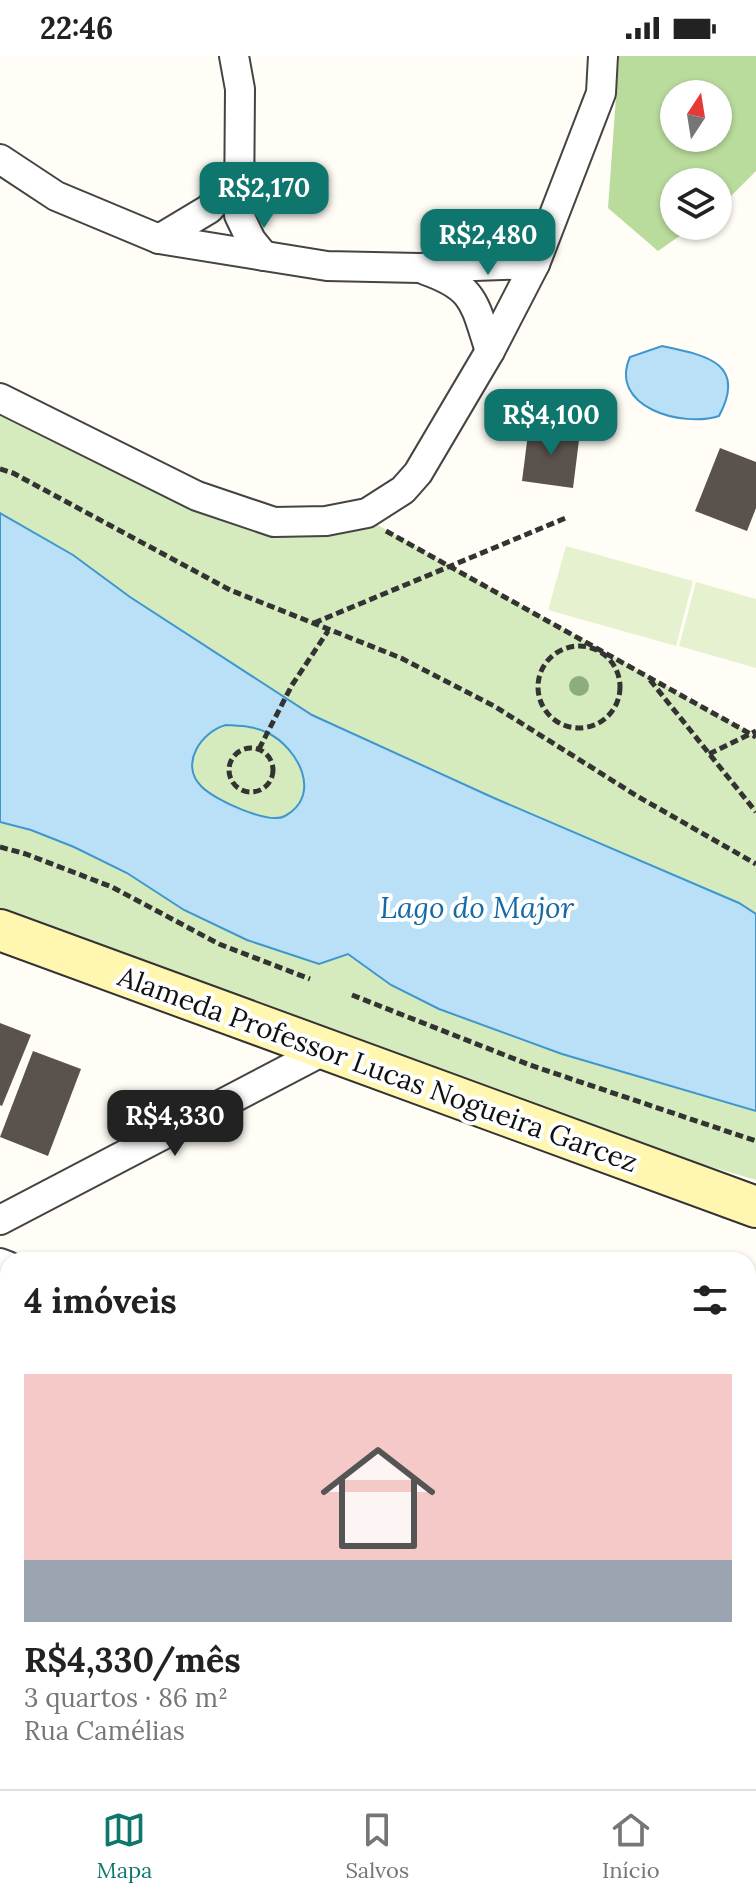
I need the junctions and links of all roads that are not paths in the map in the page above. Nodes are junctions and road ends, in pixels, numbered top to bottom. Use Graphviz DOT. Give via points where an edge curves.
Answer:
graph roads {
  1 [pos="234,56"];
  2 [pos="603,56"];
  3 [pos="0,159"];
  4 [pos="239,174"];
  5 [pos="159,239"];
  6 [pos="264,256"];
  7 [pos="535,264"];
  8 [pos="419,268"];
  9 [pos="490,351"];
  10 [pos="0,398"];
  11 [pos="0,930"];
  12 [pos="325,1050"];
  13 [pos="756,1207"];
  14 [pos="0,1220"];
  1 -- 4 [label="street" via="240,89"];
  2 -- 7 [label="street" via="601,93"];
  3 -- 5 [label="street" via="56,196"];
  4 -- 5 [label="street" via="209,209"];
  4 -- 6 [label="street" via="239,215"];
  5 -- 6 [label="street"];
  6 -- 8 [label="street" via="327,266"];
  7 -- 8 [label="street"];
  7 -- 9 [label="street"];
  8 -- 9 [label="street" via="450,279 467,292"];
  9 -- 10 [label="street" via="403,490 367,513 326,521 274,522 197,496"];
  11 -- 12 [label="main road, Alameda Professor Lucas Nogueira Garcez"];
  12 -- 13 [label="main road, Alameda Professor Lucas Nogueira Garcez"];
  12 -- 14 [label="street"];
}
